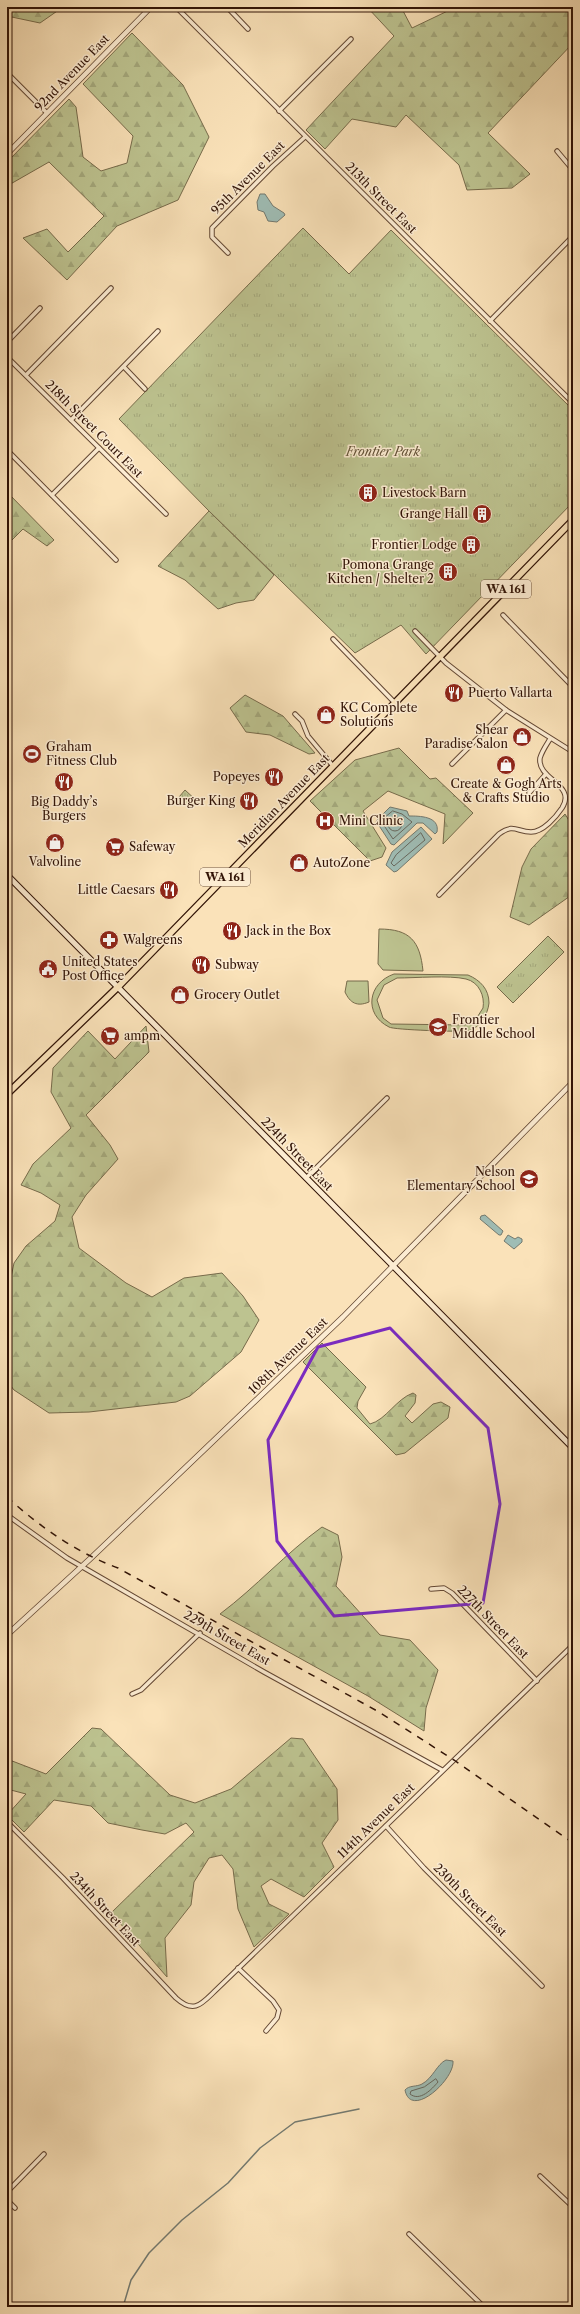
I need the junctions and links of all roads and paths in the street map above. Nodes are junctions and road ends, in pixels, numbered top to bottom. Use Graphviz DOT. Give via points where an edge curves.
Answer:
graph roads {
  1 [pos="151,7"];
  2 [pos="176,7"];
  3 [pos="227,7"];
  4 [pos="248,29"];
  5 [pos="351,39"];
  6 [pos="7,73"];
  7 [pos="279,111"];
  8 [pos="47,113"];
  9 [pos="305,137"];
  10 [pos="557,151"];
  11 [pos="7,154"];
  12 [pos="573,170"];
  13 [pos="573,236"];
  14 [pos="228,253"];
  15 [pos="111,288"];
  16 [pos="40,308"];
  17 [pos="490,321"];
  18 [pos="158,331"];
  19 [pos="7,342"];
  20 [pos="7,357"];
  21 [pos="124,367"];
  22 [pos="26,375"];
  23 [pos="145,389"];
  24 [pos="573,403"];
  25 [pos="71,420"];
  26 [pos="99,448"];
  27 [pos="7,450"];
  28 [pos="52,495"];
  29 [pos="166,514"];
  30 [pos="573,520"];
  31 [pos="116,560"];
  32 [pos="503,616"];
  33 [pos="415,631"];
  34 [pos="333,639"];
  35 [pos="440,657"];
  36 [pos="573,687"];
  37 [pos="395,702"];
  38 [pos="506,710"];
  39 [pos="295,714"];
  40 [pos="550,739"];
  41 [pos="573,752"];
  42 [pos="452,764"];
  43 [pos="333,766"];
  44 [pos="546,774"];
  45 [pos="529,793"];
  46 [pos="7,874"];
  47 [pos="439,895"];
  48 [pos="119,986"];
  49 [pos="573,1082"];
  50 [pos="7,1094"];
  51 [pos="387,1098"];
  52 [pos="306,1178"];
  53 [pos="392,1265"];
  54 [pos="573,1448"];
  55 [pos="7,1516"];
  56 [pos="81,1566"];
  57 [pos="431,1589"];
  58 [pos="200,1633"];
  59 [pos="7,1635"];
  60 [pos="573,1645"];
  61 [pos="537,1681"];
  62 [pos="132,1694"];
  63 [pos="442,1770"];
  64 [pos="7,1822"];
  65 [pos="386,1826"];
  66 [pos="238,1968"];
  67 [pos="542,1986"];
  68 [pos="190,2008"];
  69 [pos="266,2031"];
  70 [pos="44,2154"];
  71 [pos="540,2176"];
  72 [pos="7,2192"];
  73 [pos="7,2200"];
  74 [pos="573,2207"];
  75 [pos="15,2208"];
  76 [pos="409,2234"];
  77 [pos="484,2307"];
  1 -- 8 [label="street, 92nd Avenue East"];
  2 -- 7 [label="street, 213th Street East"];
  3 -- 4 [label="street"];
  5 -- 7 [label="street"];
  6 -- 8 [label="street"];
  7 -- 9 [label="street, 213th Street East"];
  8 -- 11 [label="street, 92nd Avenue East"];
  9 -- 14 [label="street, 95th Avenue East" via="212,228 212,237"];
  9 -- 17 [label="street, 213th Street East"];
  10 -- 12 [label="street"];
  13 -- 17 [label="street"];
  15 -- 22 [label="street"];
  16 -- 19 [label="street"];
  17 -- 24 [label="street, 213th Street East"];
  18 -- 21 [label="street"];
  20 -- 22 [label="street, 218th Street Court East"];
  21 -- 23 [label="street"];
  21 -- 25 [label="street"];
  22 -- 25 [label="street, 218th Street Court East"];
  25 -- 26 [label="street, 218th Street Court East"];
  26 -- 28 [label="street"];
  26 -- 29 [label="street, 218th Street Court East"];
  27 -- 28 [label="street"];
  28 -- 31 [label="street"];
  30 -- 35 [label="main road, Meridian Avenue East / WA 161"];
  32 -- 36 [label="street"];
  33 -- 35 [label="street"];
  34 -- 37 [label="street"];
  35 -- 37 [label="main road, Meridian Avenue East / WA 161"];
  35 -- 38 [label="street"];
  37 -- 43 [label="main road, Meridian Avenue East / WA 161"];
  38 -- 40 [label="street"];
  38 -- 42 [label="street"];
  39 -- 43 [label="street" via="302,721 310,739"];
  40 -- 41 [label="street"];
  40 -- 44 [label="street" via="540,757 540,764"];
  43 -- 48 [label="main road, Meridian Avenue East / WA 161"];
  44 -- 45 [label="street"];
  44 -- 47 [label="street" via="560,784 565,796 562,808 554,818 534,832 516,828 504,830"];
  46 -- 48 [label="main road, 224th Street East"];
  48 -- 50 [label="main road, Meridian Avenue East / WA 161"];
  48 -- 52 [label="main road, 224th Street East"];
  49 -- 53 [label="street, 108th Avenue East"];
  51 -- 52 [label="street"];
  52 -- 53 [label="main road, 224th Street East"];
  53 -- 54 [label="main road, 224th Street East"];
  53 -- 56 [label="street, 108th Avenue East" via="309,1350"];
  55 -- 56 [label="street, 229th Street East"];
  56 -- 58 [label="street, 229th Street East"];
  56 -- 59 [label="street, 108th Avenue East"];
  57 -- 61 [label="street, 227th Street East" via="444,1588 452,1593"];
  58 -- 62 [label="street" via="142,1690"];
  58 -- 63 [label="street, 229th Street East" via="264,1672"];
  60 -- 61 [label="street, 114th Avenue East"];
  61 -- 63 [label="street, 114th Avenue East"];
  63 -- 65 [label="street, 114th Avenue East"];
  64 -- 68 [label="street, 234th Street East" via="176,1998"];
  65 -- 66 [label="street, 114th Avenue East"];
  65 -- 67 [label="street, 230th Street East" via="424,1868"];
  66 -- 68 [label="street, 114th Avenue East" via="203,2002"];
  66 -- 69 [label="street" via="279,2010 277,2018"];
  70 -- 72 [label="street"];
  71 -- 74 [label="street"];
  73 -- 75 [label="street"];
  76 -- 77 [label="street"];
}
